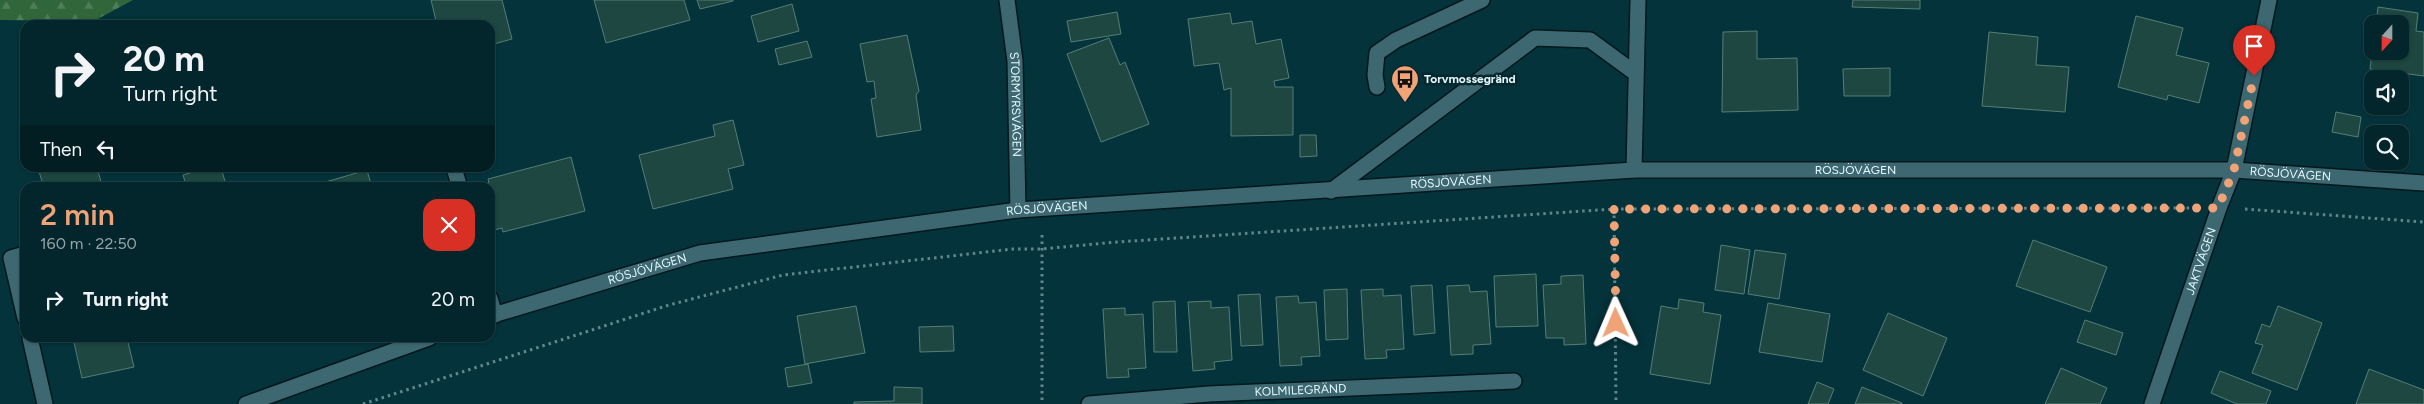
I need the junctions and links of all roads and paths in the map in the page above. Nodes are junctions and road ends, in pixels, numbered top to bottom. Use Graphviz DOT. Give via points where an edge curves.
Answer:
graph roads {
  1 [pos="1007,0"];
  2 [pos="1482,0"];
  3 [pos="1638,0"];
  4 [pos="2269,0"];
  5 [pos="1635,73"];
  6 [pos="1377,87"];
  7 [pos="1634,170"];
  8 [pos="2234,170"];
  9 [pos="2424,183"];
  10 [pos="1331,191"];
  11 [pos="2218,208"];
  12 [pos="1042,209"];
  13 [pos="1614,209"];
  14 [pos="1018,210"];
  15 [pos="2424,222"];
  16 [pos="1042,249"];
  17 [pos="20,255"];
  18 [pos="20,297"];
  19 [pos="495,314"];
  20 [pos="31,342"];
  21 [pos="418,342"];
  22 [pos="1514,381"];
  23 [pos="1209,399"];
  24 [pos="45,404"];
  25 [pos="246,404"];
  26 [pos="363,404"];
  27 [pos="1042,404"];
  28 [pos="1089,404"];
  29 [pos="1616,404"];
  30 [pos="2152,404"];
  1 -- 14 [label="street, STORMYRSVÄGEN" via="1015,61"];
  2 -- 6 [label="street" via="1396,40 1377,53"];
  3 -- 5 [label="street"];
  4 -- 8 [label="street, JAKTVÄGEN"];
  5 -- 7 [label="street"];
  5 -- 10 [label="street" via="1590,40 1535,38"];
  7 -- 8 [label="street, RÖSJÖVÄGEN"];
  7 -- 10 [label="street, RÖSJÖVÄGEN"];
  8 -- 9 [label="street, RÖSJÖVÄGEN"];
  8 -- 11 [label="street, JAKTVÄGEN"];
  10 -- 12 [label="street, RÖSJÖVÄGEN"];
  11 -- 13 [label="path"];
  11 -- 15 [label="path"];
  11 -- 30 [label="street, JAKTVÄGEN"];
  12 -- 14 [label="street, RÖSJÖVÄGEN"];
  12 -- 16 [label="path"];
  13 -- 16 [label="path"];
  13 -- 29 [label="path"];
  14 -- 19 [label="street, RÖSJÖVÄGEN" via="700,254"];
  16 -- 26 [label="path" via="1012,249 783,275 669,306"];
  16 -- 27 [label="path"];
  17 -- 18 [label="street" via="11,258"];
  20 -- 24 [label="street"];
  21 -- 25 [label="street"];
  22 -- 23 [label="street, KOLMILEGRÄND"];
  23 -- 28 [label="street, KOLMILEGRÄND"];
}
